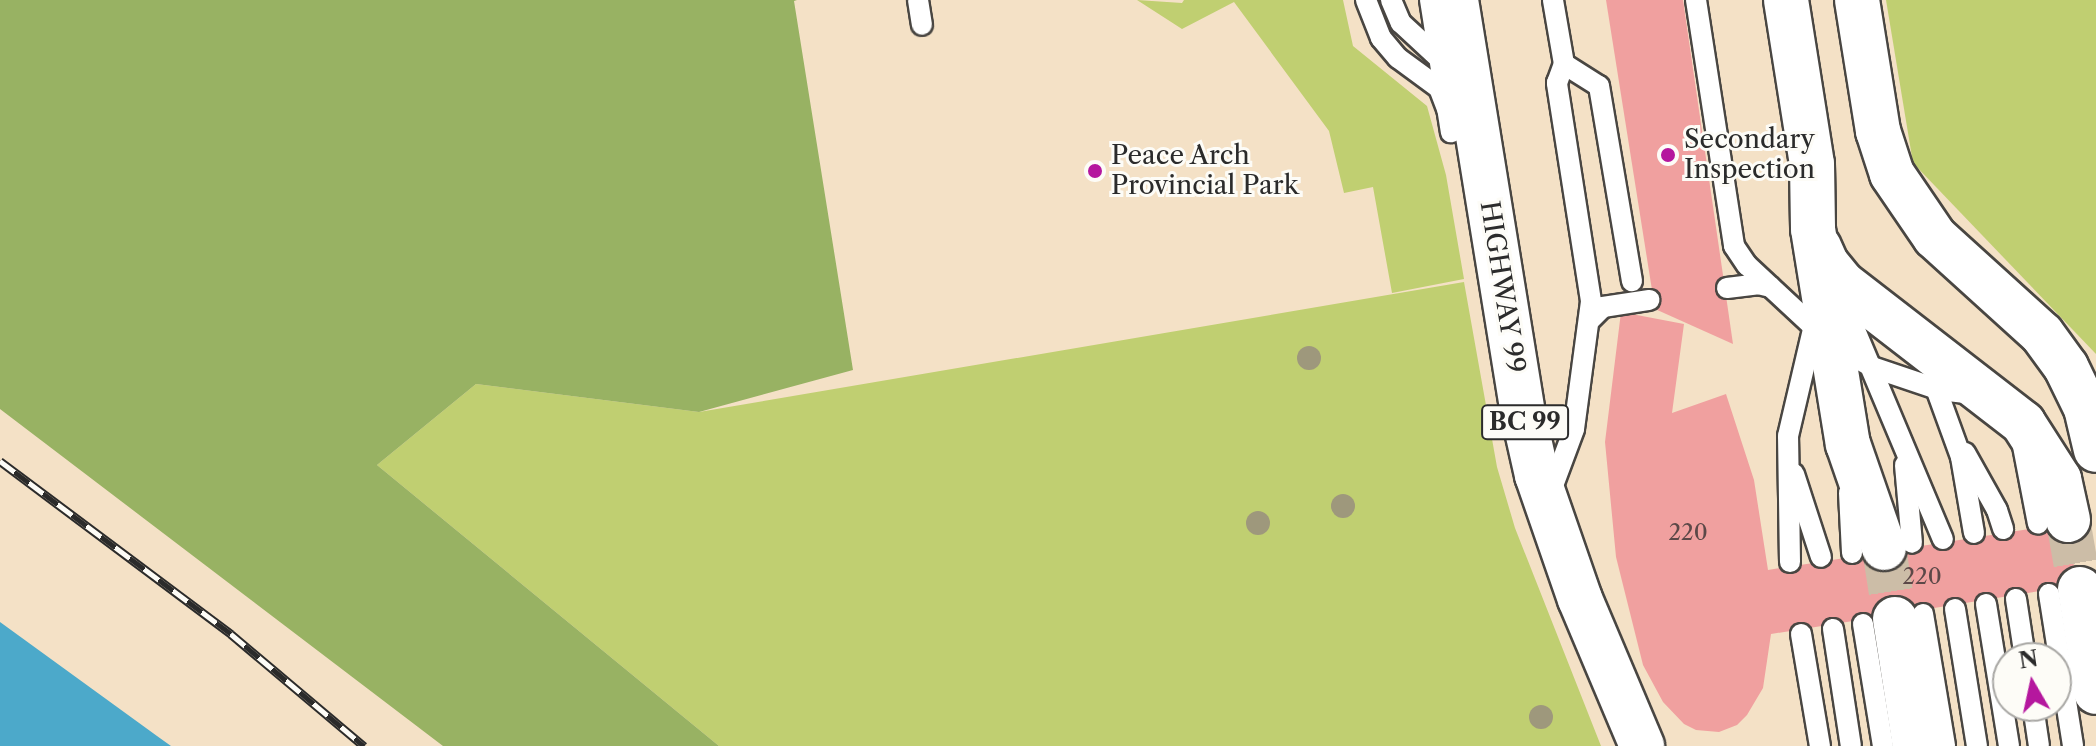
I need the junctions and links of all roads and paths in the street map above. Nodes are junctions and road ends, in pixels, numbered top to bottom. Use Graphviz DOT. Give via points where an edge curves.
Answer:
graph roads {
  1 [pos="918,0"];
  2 [pos="1366,0"];
  3 [pos="1391,0"];
  4 [pos="1430,0"];
  5 [pos="1456,0"];
  6 [pos="1553,0"];
  7 [pos="1696,0"];
  8 [pos="1786,0"];
  9 [pos="1857,0"];
  10 [pos="922,25"];
  11 [pos="1564,64"];
  12 [pos="1452,96"];
  13 [pos="1820,257"];
  14 [pos="1632,281"];
  15 [pos="1771,287"];
  16 [pos="1727,288"];
  17 [pos="1649,300"];
  18 [pos="1591,319"];
  19 [pos="1900,330"];
  20 [pos="1823,335"];
  21 [pos="1872,367"];
  22 [pos="1940,390"];
  23 [pos="1999,402"];
  24 [pos="1955,436"];
  25 [pos="1901,445"];
  26 [pos="2096,450"];
  27 [pos="1788,451"];
  28 [pos="1552,522"];
  29 [pos="2053,522"];
  30 [pos="2003,529"];
  31 [pos="1974,533"];
  32 [pos="1943,539"];
  33 [pos="1882,548"];
  34 [pos="1821,557"];
  35 [pos="1790,562"];
  36 [pos="2065,592"];
  37 [pos="2016,599"];
  38 [pos="1986,604"];
  39 [pos="1955,609"];
  40 [pos="1894,619"];
  41 [pos="1833,629"];
  42 [pos="1801,634"];
  43 [pos="2023,642"];
  44 [pos="1902,673"];
  45 [pos="2096,692"];
  46 [pos="2035,722"];
  47 [pos="1613,746"];
  48 [pos="1642,746"];
  49 [pos="1820,746"];
  50 [pos="1851,746"];
  51 [pos="1883,746"];
  52 [pos="1915,746"];
  53 [pos="1945,746"];
  54 [pos="1977,746"];
  55 [pos="2009,746"];
  56 [pos="2039,746"];
  57 [pos="2073,746"];
  1 -- 10 [label="lane"];
  2 -- 12 [label="lane" via="1381,38 1398,58"];
  3 -- 12 [label="lane"];
  4 -- 12 [label="lane"];
  5 -- 12 [label="highway, HIGHWAY 99 / BC 99"];
  6 -- 11 [label="lane"];
  7 -- 15 [label="lane" via="1734,246"];
  8 -- 13 [label="highway" via="1812,164"];
  9 -- 26 [label="highway" via="1878,131 1892,174 1935,237 2042,334 2086,408"];
  11 -- 14 [label="lane" via="1599,86"];
  11 -- 18 [label="lane" via="1557,83"];
  12 -- 28 [label="highway, HIGHWAY 99 / BC 99"];
  12 -- 47 [label="highway, BC 99" via="1513,491 1543,579"];
  13 -- 19 [label="highway" via="1842,283"];
  13 -- 20 [label="highway"];
  13 -- 21 [label="lane"];
  15 -- 16 [label="lane"];
  15 -- 20 [label="lane"];
  17 -- 18 [label="lane" via="1603,307"];
  18 -- 28 [label="lane" via="1574,429 1552,483"];
  19 -- 22 [label="lane"];
  19 -- 23 [label="highway"];
  20 -- 21 [label="lane"];
  20 -- 27 [label="lane" via="1790,418"];
  20 -- 33 [label="highway" via="1848,444"];
  21 -- 22 [label="lane"];
  21 -- 25 [label="lane"];
  22 -- 23 [label="lane"];
  22 -- 24 [label="lane"];
  23 -- 29 [label="highway" via="2059,479"];
  24 -- 30 [label="lane"];
  24 -- 31 [label="lane"];
  25 -- 32 [label="lane"];
  25 -- 33 [label="lane"];
  27 -- 34 [label="lane"];
  27 -- 35 [label="lane"];
  28 -- 48 [label="highway, HIGHWAY 99 / BC 99"];
  36 -- 45 [label="highway"];
  36 -- 57 [label="lane"];
  37 -- 43 [label="lane"];
  38 -- 55 [label="lane"];
  39 -- 54 [label="lane"];
  40 -- 44 [label="highway"];
  41 -- 50 [label="lane"];
  42 -- 49 [label="lane"];
  44 -- 51 [label="lane"];
  44 -- 52 [label="highway"];
  44 -- 53 [label="lane"];
  46 -- 56 [label="lane"];
}
